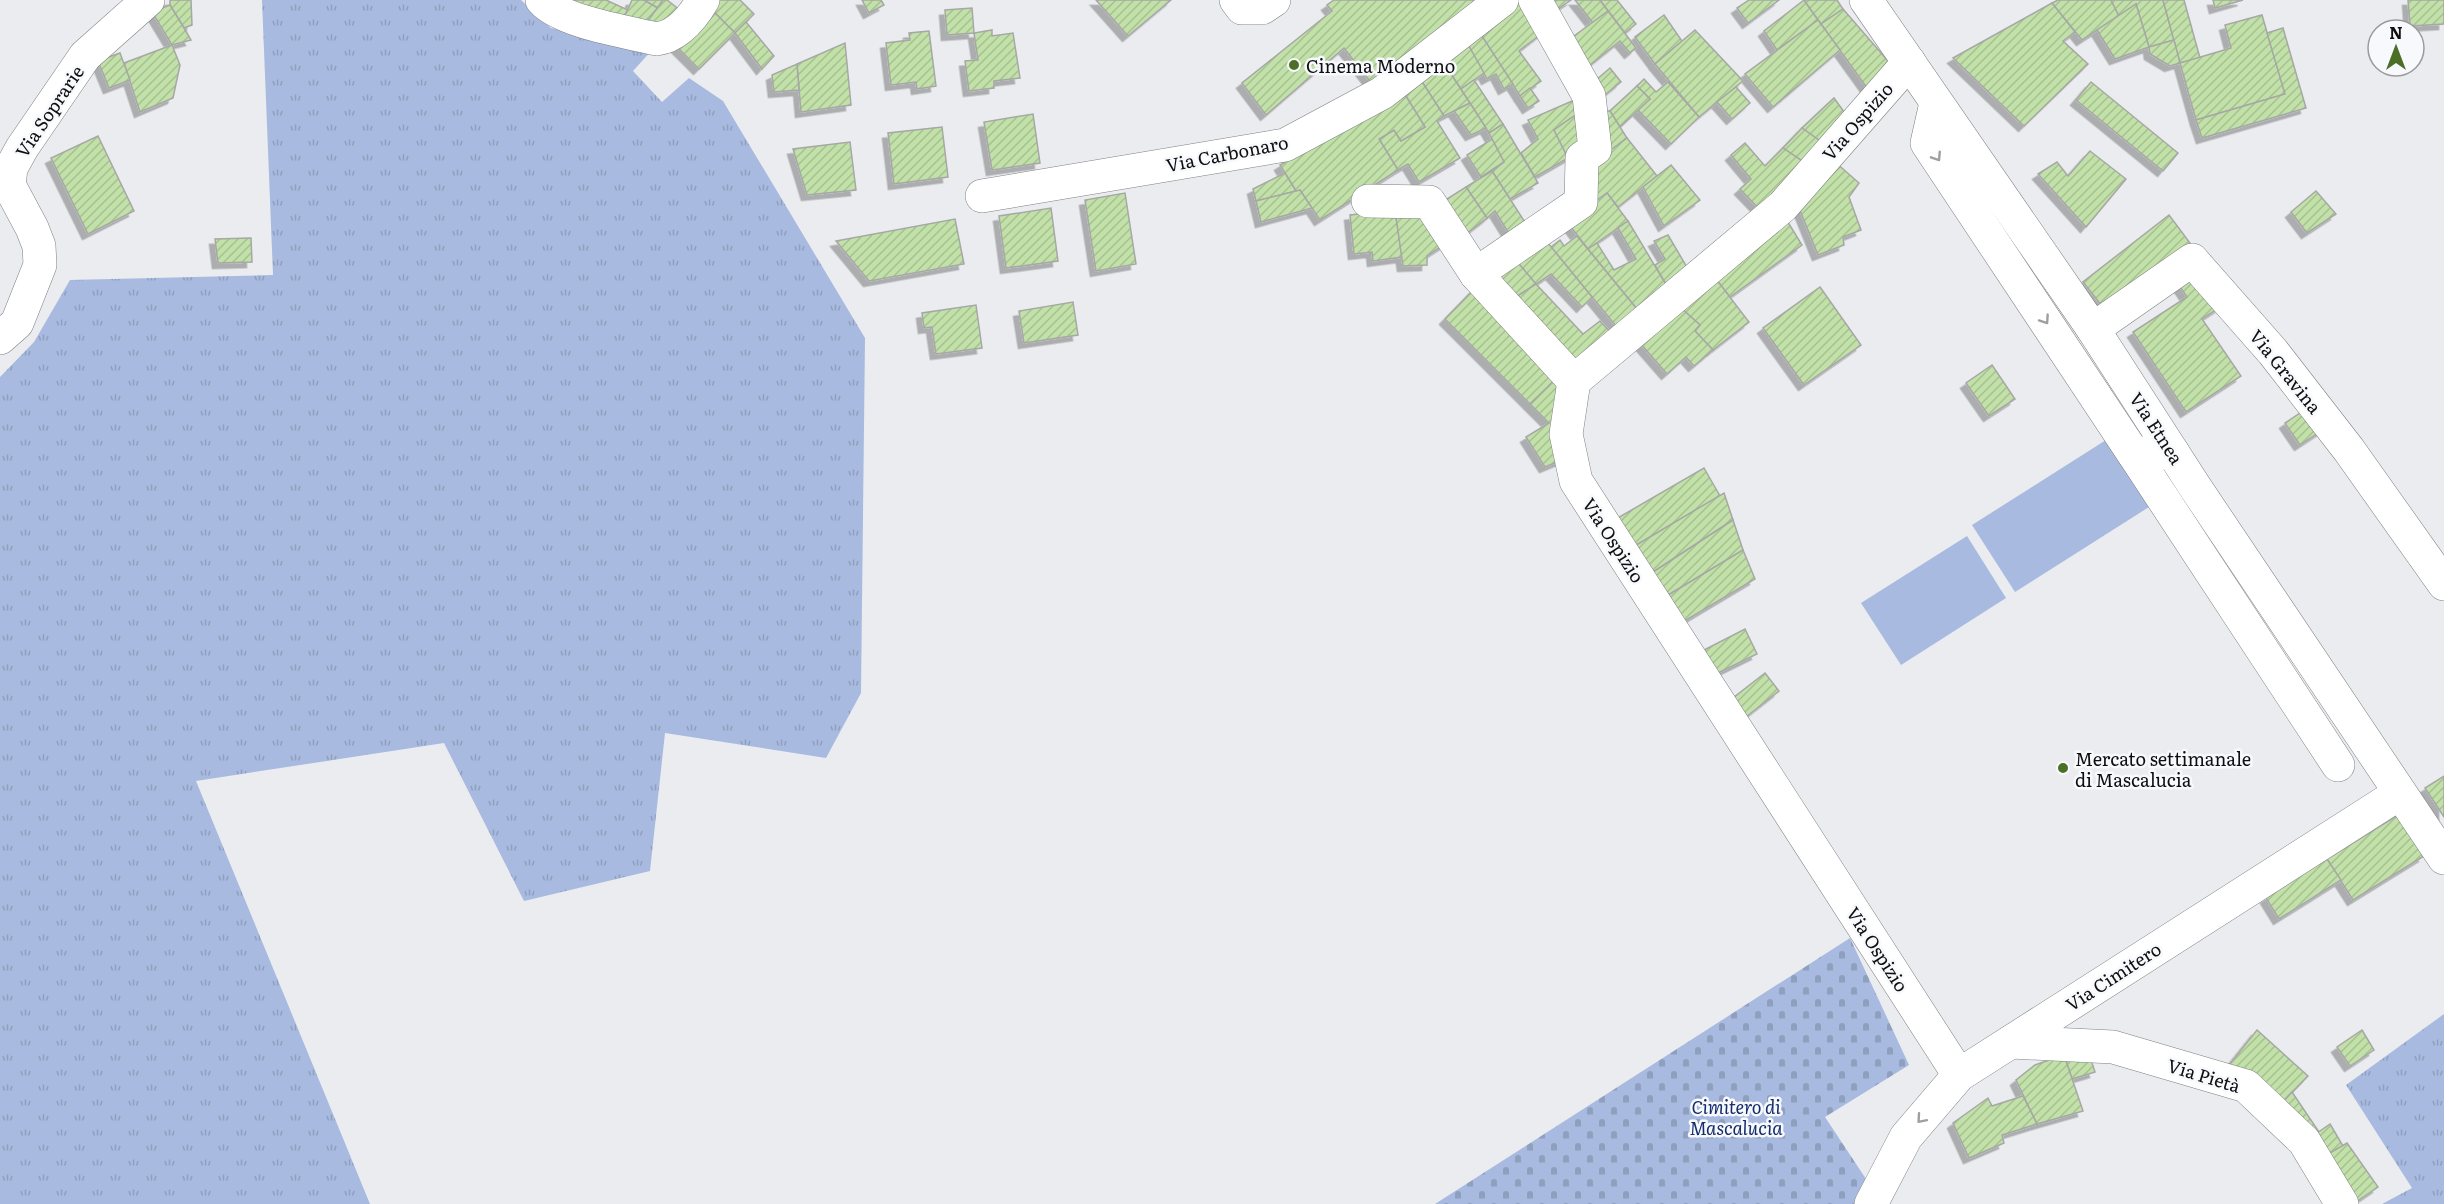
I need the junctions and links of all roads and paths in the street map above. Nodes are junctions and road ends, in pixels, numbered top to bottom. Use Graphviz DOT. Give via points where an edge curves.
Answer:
graph roads {
  1 [pos="148,0"];
  2 [pos="542,0"];
  3 [pos="703,0"];
  4 [pos="1236,0"];
  5 [pos="1274,0"];
  6 [pos="1502,0"];
  7 [pos="1535,0"];
  8 [pos="1866,0"];
  9 [pos="1909,62"];
  10 [pos="1936,103"];
  11 [pos="982,196"];
  12 [pos="1368,201"];
  13 [pos="2005,202"];
  14 [pos="1978,219"];
  15 [pos="1476,274"];
  16 [pos="2093,329"];
  17 [pos="0,338"];
  18 [pos="1574,381"];
  19 [pos="2133,453"];
  20 [pos="2173,453"];
  21 [pos="2444,584"];
  22 [pos="2338,765"];
  23 [pos="2400,793"];
  24 [pos="2444,858"];
  25 [pos="2012,1042"];
  26 [pos="1959,1075"];
  27 [pos="1871,1204"];
  28 [pos="2342,1204"];
  1 -- 17 [label="street, Via Soprarie" via="85,56 11,168 9,185 39,246 40,265 16,323"];
  2 -- 3 [label="street" via="564,15 657,39 681,28"];
  4 -- 5 [label="street" via="1242,8 1262,8"];
  6 -- 11 [label="street, Via Carbonaro" via="1382,93 1285,145"];
  7 -- 15 [label="street" via="1589,96 1595,149 1582,159 1581,202"];
  8 -- 9 [label="street, Via Etnea"];
  9 -- 10 [label="street, Via Etnea"];
  9 -- 18 [label="street, Via Ospizio" via="1783,206"];
  10 -- 13 [label="street, Via Etnea"];
  10 -- 14 [label="street, one-way" via="1927,142"];
  12 -- 15 [label="street" via="1429,202"];
  13 -- 14 [label="street"];
  13 -- 16 [label="street, Via Etnea"];
  14 -- 19 [label="street, one-way"];
  15 -- 18 [label="street"];
  16 -- 20 [label="street, Via Etnea"];
  16 -- 21 [label="street, Via Gravina" via="2192,260 2273,351"];
  18 -- 26 [label="street, Via Ospizio" via="1566,434 1576,481"];
  19 -- 20 [label="street"];
  19 -- 22 [label="street"];
  20 -- 23 [label="street, Via Etnea"];
  23 -- 24 [label="street, Via Etnea"];
  23 -- 25 [label="street, Via Cimitero"];
  25 -- 26 [label="street, Via Cimitero"];
  25 -- 28 [label="street, Via Pietà" via="2113,1047 2246,1086 2304,1141"];
  26 -- 27 [label="street, Via Cimitero, one-way" via="1906,1137"];
}
